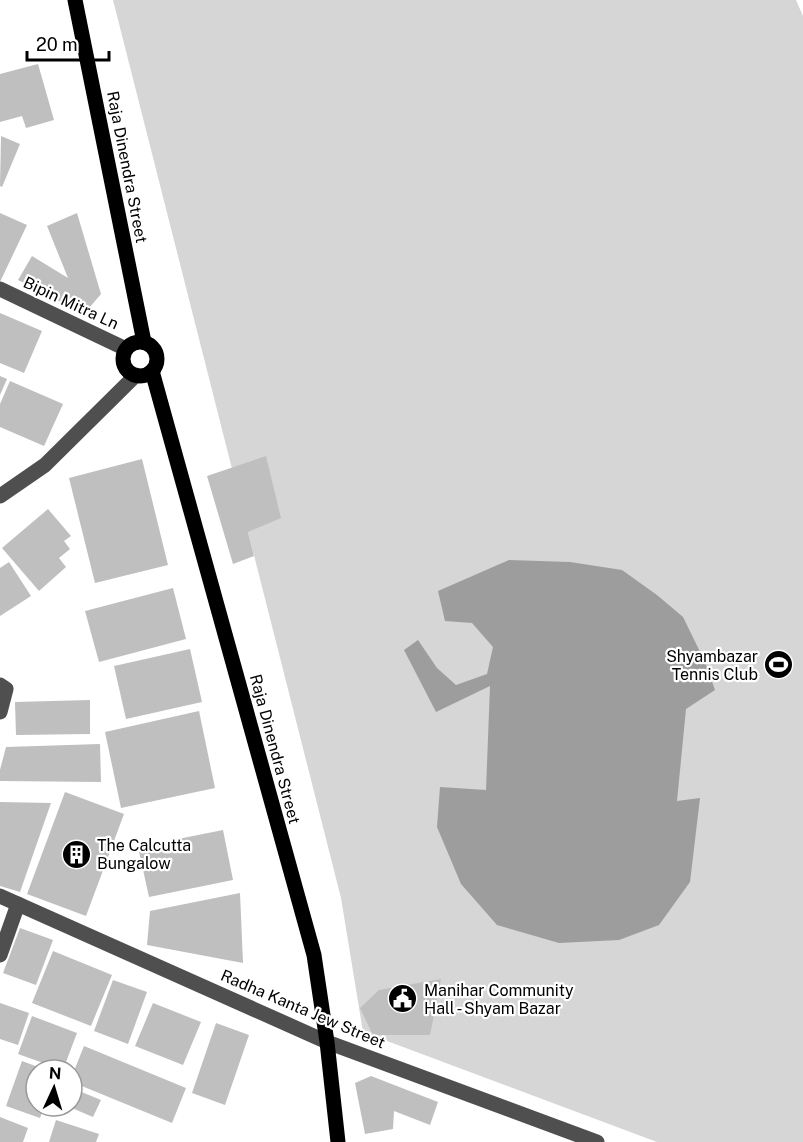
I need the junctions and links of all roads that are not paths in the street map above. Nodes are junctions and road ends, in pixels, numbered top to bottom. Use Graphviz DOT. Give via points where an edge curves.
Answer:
graph roads {
  1 [pos="75,0"];
  2 [pos="0,289"];
  3 [pos="144,342"];
  4 [pos="126,349"];
  5 [pos="152,371"];
  6 [pos="136,375"];
  7 [pos="0,496"];
  8 [pos="0,685"];
  9 [pos="0,712"];
  10 [pos="0,896"];
  11 [pos="18,904"];
  12 [pos="0,955"];
  13 [pos="327,1042"];
  14 [pos="338,1142"];
  15 [pos="597,1142"];
  1 -- 3 [label="main road, Raja Dinendra Street"];
  2 -- 4 [label="street, Bipin Mitra Ln"];
  3 -- 4 [label="main road" via="135,342"];
  3 -- 5 [label="main road" via="157,356"];
  4 -- 6 [label="main road" via="124,365"];
  5 -- 6 [label="main road"];
  5 -- 13 [label="main road, Raja Dinendra Street" via="314,955"];
  6 -- 7 [label="street" via="45,465"];
  8 -- 9 [label="street" via="6,689"];
  10 -- 11 [label="street, Radha Kanta Jew Street"];
  11 -- 12 [label="street"];
  11 -- 13 [label="street, Radha Kanta Jew Street"];
  13 -- 14 [label="main road, Raja Dinendra Street"];
  13 -- 15 [label="street, Radha Kanta Jew Street"];
}
